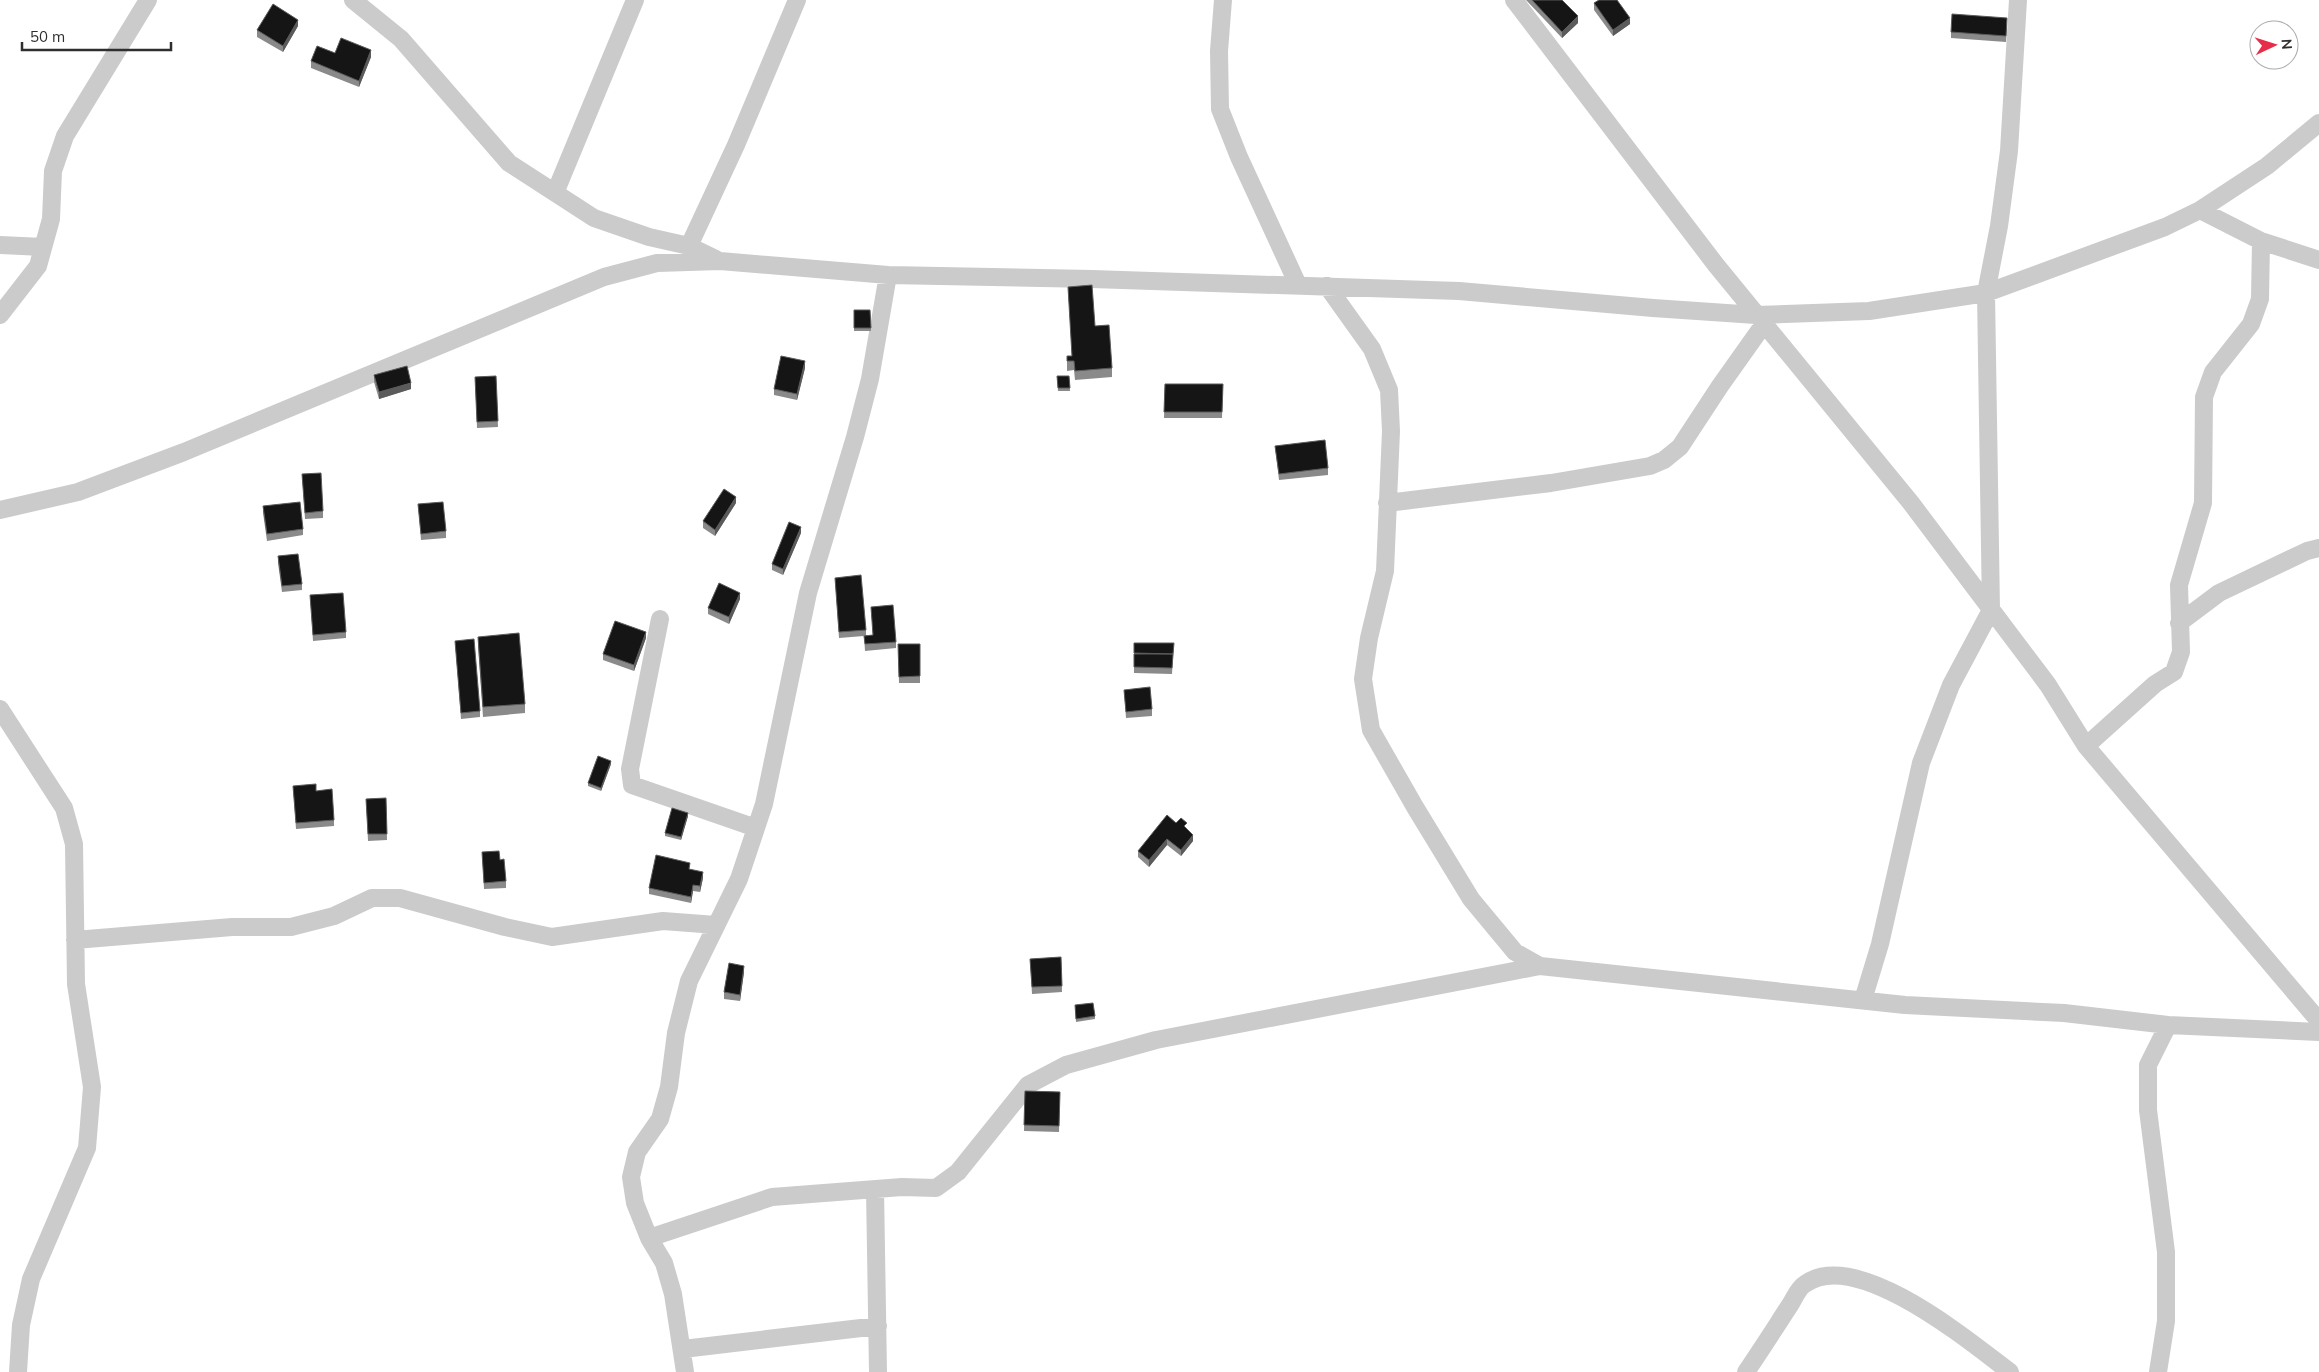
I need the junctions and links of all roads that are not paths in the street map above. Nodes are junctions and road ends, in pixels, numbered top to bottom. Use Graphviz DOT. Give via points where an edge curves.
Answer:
graph roads {
  1 [pos="148,0"];
  2 [pos="353,0"];
  3 [pos="635,0"];
  4 [pos="797,0"];
  5 [pos="1223,0"];
  6 [pos="1514,0"];
  7 [pos="2018,0"];
  8 [pos="2319,123"];
  9 [pos="555,193"];
  10 [pos="2200,210"];
  11 [pos="2261,241"];
  12 [pos="0,245"];
  13 [pos="689,246"];
  14 [pos="43,247"];
  15 [pos="2319,260"];
  16 [pos="720,261"];
  17 [pos="888,275"];
  18 [pos="1298,285"];
  19 [pos="1327,286"];
  20 [pos="1986,292"];
  21 [pos="0,315"];
  22 [pos="1760,319"];
  23 [pos="1387,503"];
  24 [pos="0,510"];
  25 [pos="2319,548"];
  26 [pos="1991,610"];
  27 [pos="660,619"];
  28 [pos="2179,623"];
  29 [pos="0,709"];
  30 [pos="2086,746"];
  31 [pos="756,828"];
  32 [pos="716,925"];
  33 [pos="74,940"];
  34 [pos="1540,966"];
  35 [pos="1863,1000"];
  36 [pos="2319,1021"];
  37 [pos="2168,1025"];
  38 [pos="2319,1032"];
  39 [pos="875,1189"];
  40 [pos="649,1238"];
  41 [pos="878,1326"];
  42 [pos="683,1349"];
  43 [pos="18,1372"];
  44 [pos="685,1372"];
  45 [pos="878,1372"];
  46 [pos="1746,1372"];
  47 [pos="2010,1372"];
  48 [pos="2158,1372"];
  1 -- 14 [label="street" via="65,136 53,171 50,219"];
  2 -- 9 [label="street" via="401,39 509,163"];
  3 -- 9 [label="street"];
  4 -- 13 [label="street"];
  5 -- 18 [label="street" via="1218,51 1220,109"];
  6 -- 22 [label="street"];
  7 -- 20 [label="street" via="2009,151"];
  8 -- 10 [label="street" via="2267,166"];
  9 -- 13 [label="street" via="594,218 649,237"];
  10 -- 11 [label="street"];
  10 -- 20 [label="street" via="2165,227"];
  11 -- 15 [label="street"];
  11 -- 28 [label="street" via="2260,299 2251,324 2213,372 2204,397 2203,503 2179,585"];
  12 -- 14 [label="street"];
  13 -- 16 [label="street"];
  14 -- 21 [label="street" via="38,266"];
  16 -- 17 [label="street"];
  16 -- 24 [label="street" via="657,263 604,277 175,456 78,492"];
  17 -- 18 [label="street"];
  17 -- 31 [label="street" via="870,379 808,593 764,804"];
  18 -- 19 [label="street"];
  19 -- 22 [label="street" via="1459,290"];
  19 -- 23 [label="street" via="1372,349 1389,390 1391,431"];
  20 -- 22 [label="street" via="1869,311"];
  20 -- 26 [label="street"];
  22 -- 23 [label="street" via="1680,447 1664,460 1650,466 1551,483"];
  22 -- 26 [label="street" via="1910,503"];
  23 -- 34 [label="street" via="1385,571 1362,679 1371,730 1471,899 1515,952"];
  25 -- 28 [label="street" via="2220,592"];
  26 -- 30 [label="street" via="2048,685"];
  26 -- 35 [label="street" via="1951,685 1921,763 1880,944"];
  27 -- 31 [label="street" via="630,769 632,784"];
  28 -- 30 [label="street" via="2181,652 2174,672 2155,684"];
  29 -- 33 [label="street" via="64,808 74,844"];
  30 -- 36 [label="street"];
  31 -- 32 [label="street" via="739,879"];
  32 -- 33 [label="street" via="663,921 552,937 387,897 372,898 334,916 291,927 232,927"];
  32 -- 40 [label="street" via="689,980 660,1119 637,1152 631,1177 635,1203"];
  33 -- 43 [label="street" via="76,984 92,1087 88,1148 31,1279 21,1325"];
  34 -- 35 [label="street"];
  34 -- 39 [label="street" via="1156,1040 1066,1065 1028,1085 958,1172 936,1188"];
  35 -- 37 [label="street" via="2064,1013"];
  37 -- 38 [label="street"];
  37 -- 48 [label="street" via="2148,1065 2148,1110 2166,1252 2166,1321"];
  39 -- 40 [label="street" via="772,1198"];
  39 -- 41 [label="street"];
  40 -- 42 [label="street" via="664,1263"];
  41 -- 42 [label="street"];
  41 -- 45 [label="street"];
  42 -- 44 [label="street"];
  46 -- 47 [label="street" via="1803,1284 1822,1275 1851,1276 1880,1286 1947,1324"];
}
